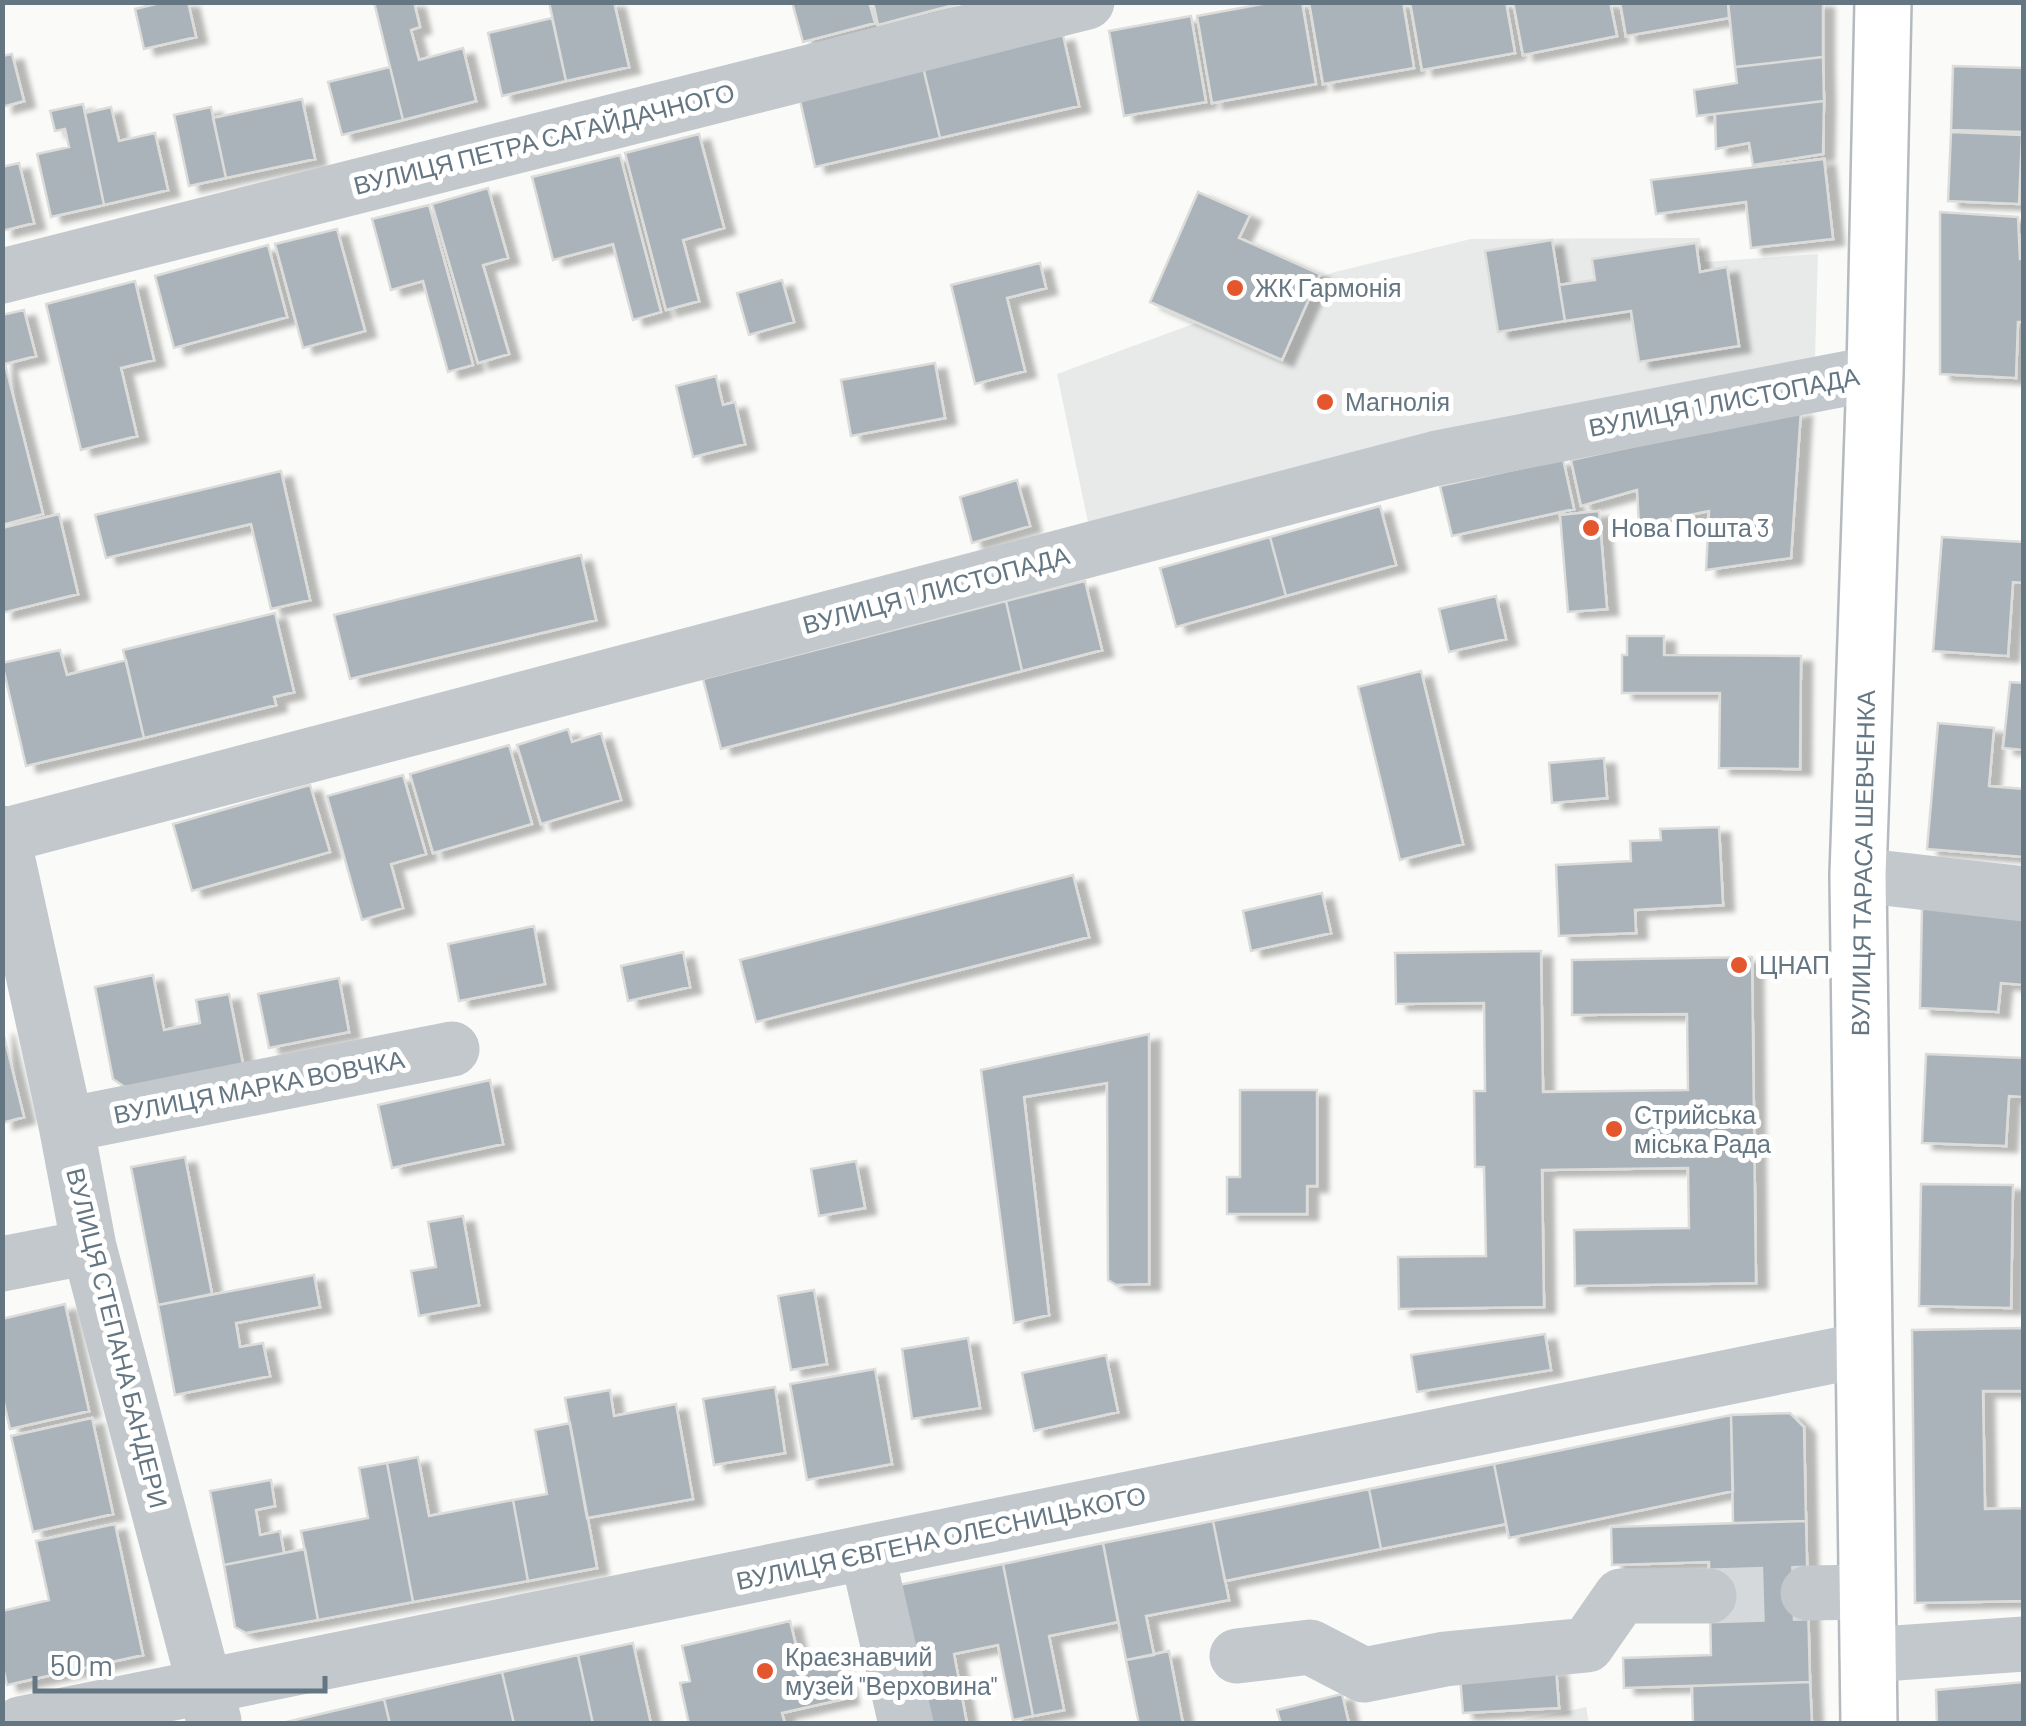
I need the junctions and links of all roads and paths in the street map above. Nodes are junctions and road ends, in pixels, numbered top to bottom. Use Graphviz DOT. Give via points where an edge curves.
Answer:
graph roads {
  1 [pos="1086,2"];
  2 [pos="1884,2"];
  3 [pos="2,276"];
  4 [pos="1876,373"];
  5 [pos="3,835"];
  6 [pos="1858,875"];
  7 [pos="2024,894"];
  8 [pos="452,1049"];
  9 [pos="66,1125"];
  10 [pos="88,1247"];
  11 [pos="2,1264"];
  12 [pos="1862,1350"];
  13 [pos="867,1553"];
  14 [pos="1867,1592"];
  15 [pos="1808,1593"];
  16 [pos="1709,1596"];
  17 [pos="2024,1644"];
  18 [pos="1868,1655"];
  19 [pos="1238,1656"];
  20 [pos="210,1705"];
  21 [pos="20,1724"];
  22 [pos="906,1724"];
  23 [pos="1870,1724"];
  1 -- 3 [label="street, ВУЛИЦЯ ПЕТРА САГАЙДАЧНОГО"];
  2 -- 4 [label="main road, ВУЛИЦЯ ТАРАСА ШЕВЧЕНКА"];
  4 -- 5 [label="street, ВУЛИЦЯ 1 ЛИСТОПАДА" via="1437,458"];
  4 -- 6 [label="main road, ВУЛИЦЯ ТАРАСА ШЕВЧЕНКА"];
  5 -- 9 [label="street, ВУЛИЦЯ СТЕПАНА БАНДЕРИ"];
  6 -- 7 [label="street"];
  6 -- 12 [label="main road, ВУЛИЦЯ ТАРАСА ШЕВЧЕНКА"];
  8 -- 9 [label="street, ВУЛИЦЯ МАРКА ВОВЧКА"];
  9 -- 10 [label="street, ВУЛИЦЯ СТЕПАНА БАНДЕРИ"];
  10 -- 11 [label="street"];
  10 -- 20 [label="street, ВУЛИЦЯ СТЕПАНА БАНДЕРИ"];
  12 -- 13 [label="street, ВУЛИЦЯ ЄВГЕНА ОЛЕСНИЦЬКОГО"];
  12 -- 14 [label="main road, ВУЛИЦЯ ТАРАСА ШЕВЧЕНКА"];
  13 -- 20 [label="street, ВУЛИЦЯ ЄВГЕНА ОЛЕСНИЦЬКОГО"];
  13 -- 22 [label="street"];
  14 -- 15 [label="street"];
  14 -- 18 [label="main road, ВУЛИЦЯ ТАРАСА ШЕВЧЕНКА"];
  16 -- 19 [label="street" via="1621,1596 1587,1645 1446,1659 1364,1676 1310,1647"];
  17 -- 18 [label="street"];
  18 -- 23 [label="main road, ВУЛИЦЯ ТАРАСА ШЕВЧЕНКА"];
  20 -- 21 [label="street, ВУЛИЦЯ ЄВГЕНА ОЛЕСНИЦЬКОГО"];
}
